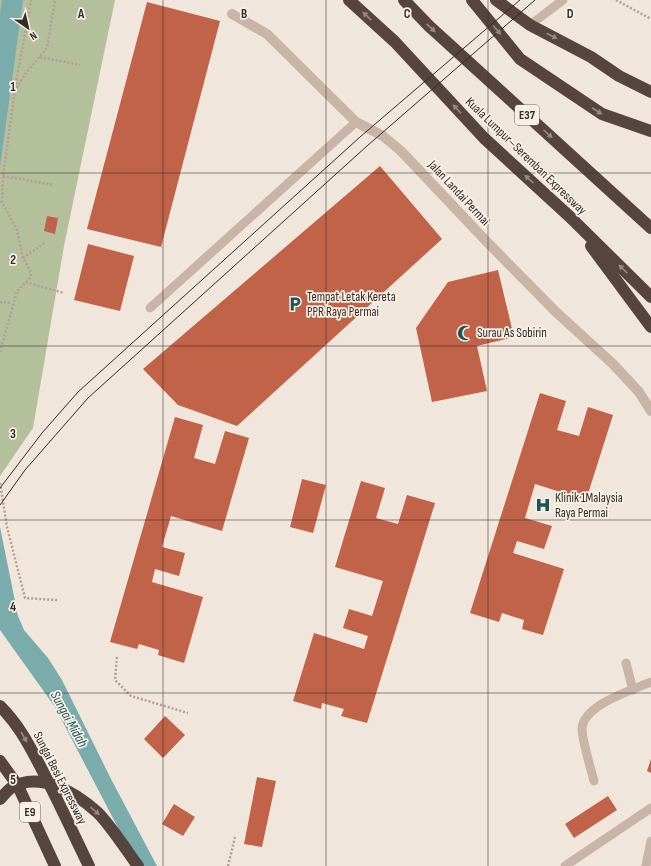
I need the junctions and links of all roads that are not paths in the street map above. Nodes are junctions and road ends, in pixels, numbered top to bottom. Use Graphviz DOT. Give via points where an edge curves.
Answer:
graph roads {
  1 [pos="350,0"];
  2 [pos="404,0"];
  3 [pos="472,0"];
  4 [pos="496,0"];
  5 [pos="563,0"];
  6 [pos="232,14"];
  7 [pos="530,25"];
  8 [pos="651,92"];
  9 [pos="356,122"];
  10 [pos="651,131"];
  11 [pos="569,216"];
  12 [pos="651,228"];
  13 [pos="651,297"];
  14 [pos="150,308"];
  15 [pos="651,327"];
  16 [pos="651,411"];
  17 [pos="626,663"];
  18 [pos="651,682"];
  19 [pos="633,690"];
  20 [pos="0,706"];
  21 [pos="0,762"];
  22 [pos="594,781"];
  23 [pos="0,799"];
  24 [pos="651,808"];
  25 [pos="651,841"];
  26 [pos="55,866"];
  27 [pos="89,866"];
  28 [pos="138,866"];
  29 [pos="565,866"];
  30 [pos="646,866"];
  11 -- 1 [label="highway, Kuala Lumpur–Seremban Expressway, one-way" via="484,138 394,42"];
  2 -- 12 [label="highway, E37, one-way" via="429,26"];
  3 -- 10 [label="highway, one-way" via="520,58 602,114"];
  4 -- 7 [label="highway"];
  5 -- 7 [label="lane"];
  6 -- 9 [label="street, Jalan Landai Permai" via="266,34"];
  7 -- 8 [label="highway, one-way"];
  9 -- 14 [label="lane"];
  9 -- 16 [label="street, Jalan Landai Permai" via="383,136 401,151 489,244 639,392"];
  13 -- 11 [label="highway, Kuala Lumpur–Seremban Expressway, one-way"];
  11 -- 15 [label="highway"];
  17 -- 19 [label="lane"];
  18 -- 19 [label="lane"];
  19 -- 22 [label="lane" via="601,703 588,715 582,729"];
  20 -- 27 [label="highway, Sungai Besi Expressway / E9, one-way" via="24,735"];
  21 -- 26 [label="highway, E9" via="18,786"];
  23 -- 28 [label="highway, one-way, bridge" via="10,788 24,782 40,782 66,789 98,812"];
  24 -- 29 [label="lane"];
  25 -- 30 [label="lane"];
}
